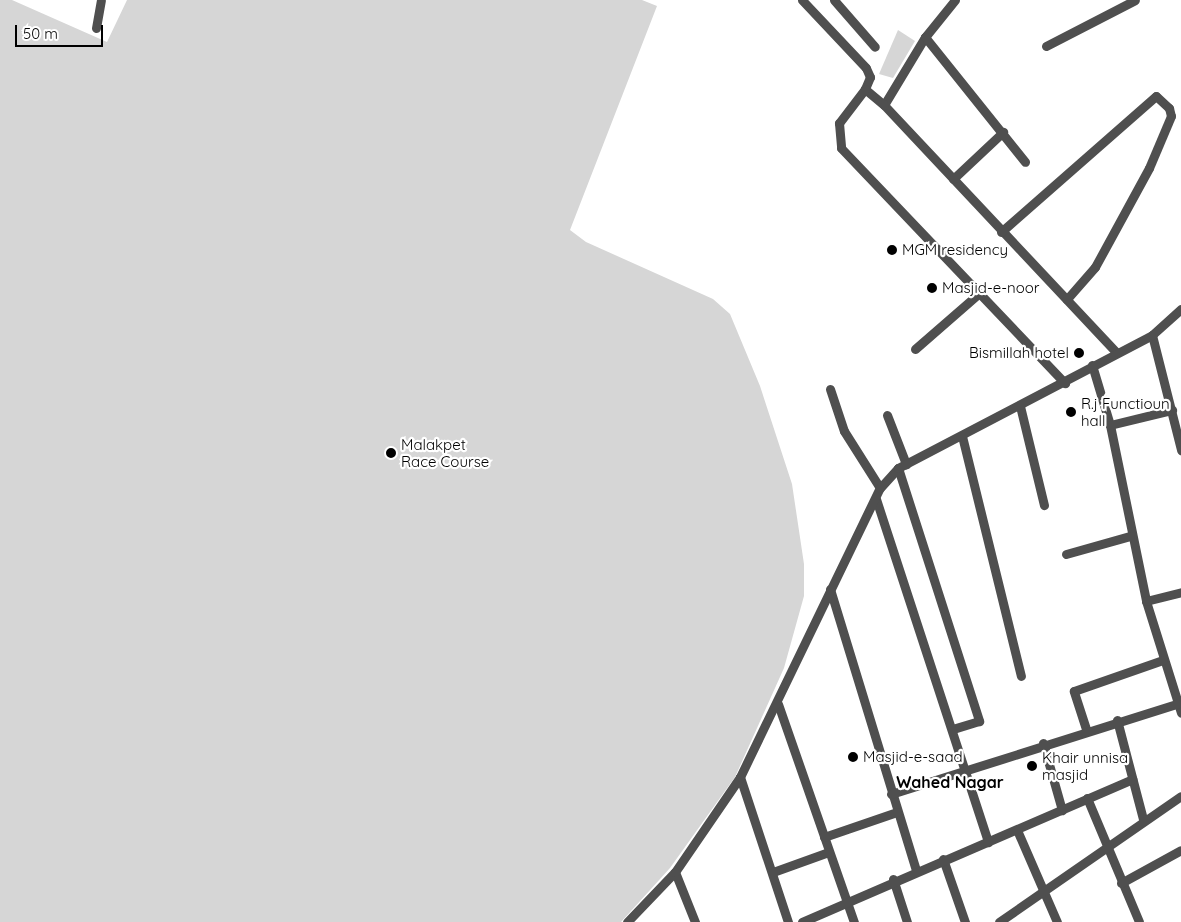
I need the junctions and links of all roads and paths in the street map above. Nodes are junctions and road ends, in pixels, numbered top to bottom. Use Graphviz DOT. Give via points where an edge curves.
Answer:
graph roads {
  1 [pos="100,0"];
  2 [pos="834,0"];
  3 [pos="955,0"];
  4 [pos="1135,0"];
  5 [pos="807,2"];
  6 [pos="96,28"];
  7 [pos="925,36"];
  8 [pos="1046,46"];
  9 [pos="875,47"];
  10 [pos="865,89"];
  11 [pos="884,105"];
  12 [pos="1003,132"];
  13 [pos="1025,162"];
  14 [pos="953,179"];
  15 [pos="1001,232"];
  16 [pos="978,294"];
  17 [pos="1067,300"];
  18 [pos="1181,308"];
  19 [pos="1152,335"];
  20 [pos="915,349"];
  21 [pos="1116,352"];
  22 [pos="1092,365"];
  23 [pos="1065,383"];
  24 [pos="830,389"];
  25 [pos="1020,406"];
  26 [pos="1172,410"];
  27 [pos="887,415"];
  28 [pos="1110,425"];
  29 [pos="962,436"];
  30 [pos="1181,450"];
  31 [pos="902,466"];
  32 [pos="880,488"];
  33 [pos="876,499"];
  34 [pos="1044,505"];
  35 [pos="1130,536"];
  36 [pos="1066,554"];
  37 [pos="830,589"];
  38 [pos="1181,592"];
  39 [pos="1146,601"];
  40 [pos="1164,660"];
  41 [pos="1021,676"];
  42 [pos="778,704"];
  43 [pos="1179,708"];
  44 [pos="1117,720"];
  45 [pos="953,729"];
  46 [pos="1086,729"];
  47 [pos="1043,743"];
  48 [pos="964,769"];
  49 [pos="740,776"];
  50 [pos="1132,779"];
  51 [pos="891,794"];
  52 [pos="1181,796"];
  53 [pos="1087,798"];
  54 [pos="1062,810"];
  55 [pos="897,812"];
  56 [pos="1143,819"];
  57 [pos="1017,830"];
  58 [pos="824,837"];
  59 [pos="988,842"];
  60 [pos="1106,846"];
  61 [pos="1181,850"];
  62 [pos="829,852"];
  63 [pos="942,859"];
  64 [pos="916,870"];
  65 [pos="675,872"];
  66 [pos="773,872"];
  67 [pos="892,880"];
  68 [pos="1121,883"];
  69 [pos="1043,890"];
  70 [pos="848,902"];
  71 [pos="627,922"];
  72 [pos="695,922"];
  73 [pos="787,922"];
  74 [pos="802,922"];
  75 [pos="854,922"];
  76 [pos="907,922"];
  77 [pos="965,922"];
  78 [pos="999,922"];
  79 [pos="1057,922"];
  80 [pos="1139,922"];
  1 -- 6 [label="street"];
  2 -- 9 [label="street"];
  3 -- 7 [label="street"];
  4 -- 8 [label="street"];
  5 -- 10 [label="street" via="866,68 870,77"];
  7 -- 11 [label="street"];
  7 -- 12 [label="street"];
  10 -- 11 [label="street"];
  10 -- 16 [label="street" via="839,123 841,148"];
  11 -- 14 [label="street"];
  12 -- 13 [label="street"];
  12 -- 14 [label="street"];
  14 -- 15 [label="street"];
  15 -- 17 [label="street"];
  15 -- 17 [label="street" via="1156,96 1169,108 1171,116 1148,168 1095,267"];
  16 -- 20 [label="street"];
  16 -- 23 [label="street"];
  17 -- 21 [label="street"];
  18 -- 19 [label="street"];
  19 -- 21 [label="street"];
  19 -- 26 [label="street"];
  21 -- 22 [label="street"];
  22 -- 23 [label="street"];
  22 -- 28 [label="street"];
  23 -- 25 [label="street"];
  24 -- 32 [label="street" via="844,431"];
  25 -- 29 [label="street"];
  25 -- 34 [label="street"];
  26 -- 28 [label="street"];
  26 -- 30 [label="street"];
  27 -- 31 [label="street"];
  28 -- 35 [label="street"];
  29 -- 31 [label="street"];
  29 -- 41 [label="street"];
  31 -- 32 [label="street"];
  31 -- 45 [label="street" via="979,721"];
  32 -- 33 [label="street"];
  33 -- 37 [label="street"];
  33 -- 45 [label="street"];
  35 -- 36 [label="street"];
  35 -- 39 [label="street"];
  37 -- 42 [label="street"];
  37 -- 51 [label="street"];
  38 -- 39 [label="street"];
  39 -- 40 [label="street"];
  40 -- 43 [label="street"];
  40 -- 46 [label="street" via="1074,690"];
  42 -- 49 [label="street"];
  42 -- 58 [label="street"];
  43 -- 44 [label="street"];
  44 -- 46 [label="street"];
  44 -- 50 [label="street"];
  45 -- 48 [label="street"];
  46 -- 47 [label="street"];
  47 -- 48 [label="street"];
  47 -- 54 [label="street"];
  48 -- 51 [label="street"];
  48 -- 59 [label="street"];
  49 -- 65 [label="street"];
  49 -- 66 [label="street"];
  50 -- 53 [label="street"];
  50 -- 56 [label="street"];
  51 -- 55 [label="street"];
  52 -- 56 [label="street"];
  53 -- 54 [label="street"];
  53 -- 60 [label="street"];
  54 -- 57 [label="street"];
  55 -- 58 [label="street"];
  55 -- 64 [label="street"];
  56 -- 60 [label="street"];
  57 -- 59 [label="street"];
  57 -- 69 [label="street"];
  58 -- 62 [label="street"];
  59 -- 63 [label="street"];
  60 -- 68 [label="street"];
  60 -- 69 [label="street"];
  61 -- 68 [label="street"];
  62 -- 66 [label="street"];
  62 -- 70 [label="street"];
  63 -- 64 [label="street"];
  63 -- 77 [label="street"];
  64 -- 67 [label="street"];
  65 -- 71 [label="street"];
  65 -- 72 [label="street"];
  66 -- 73 [label="street"];
  67 -- 70 [label="street"];
  67 -- 76 [label="street"];
  68 -- 80 [label="street"];
  69 -- 78 [label="street"];
  69 -- 79 [label="street"];
  70 -- 74 [label="street"];
  70 -- 75 [label="street"];
}
